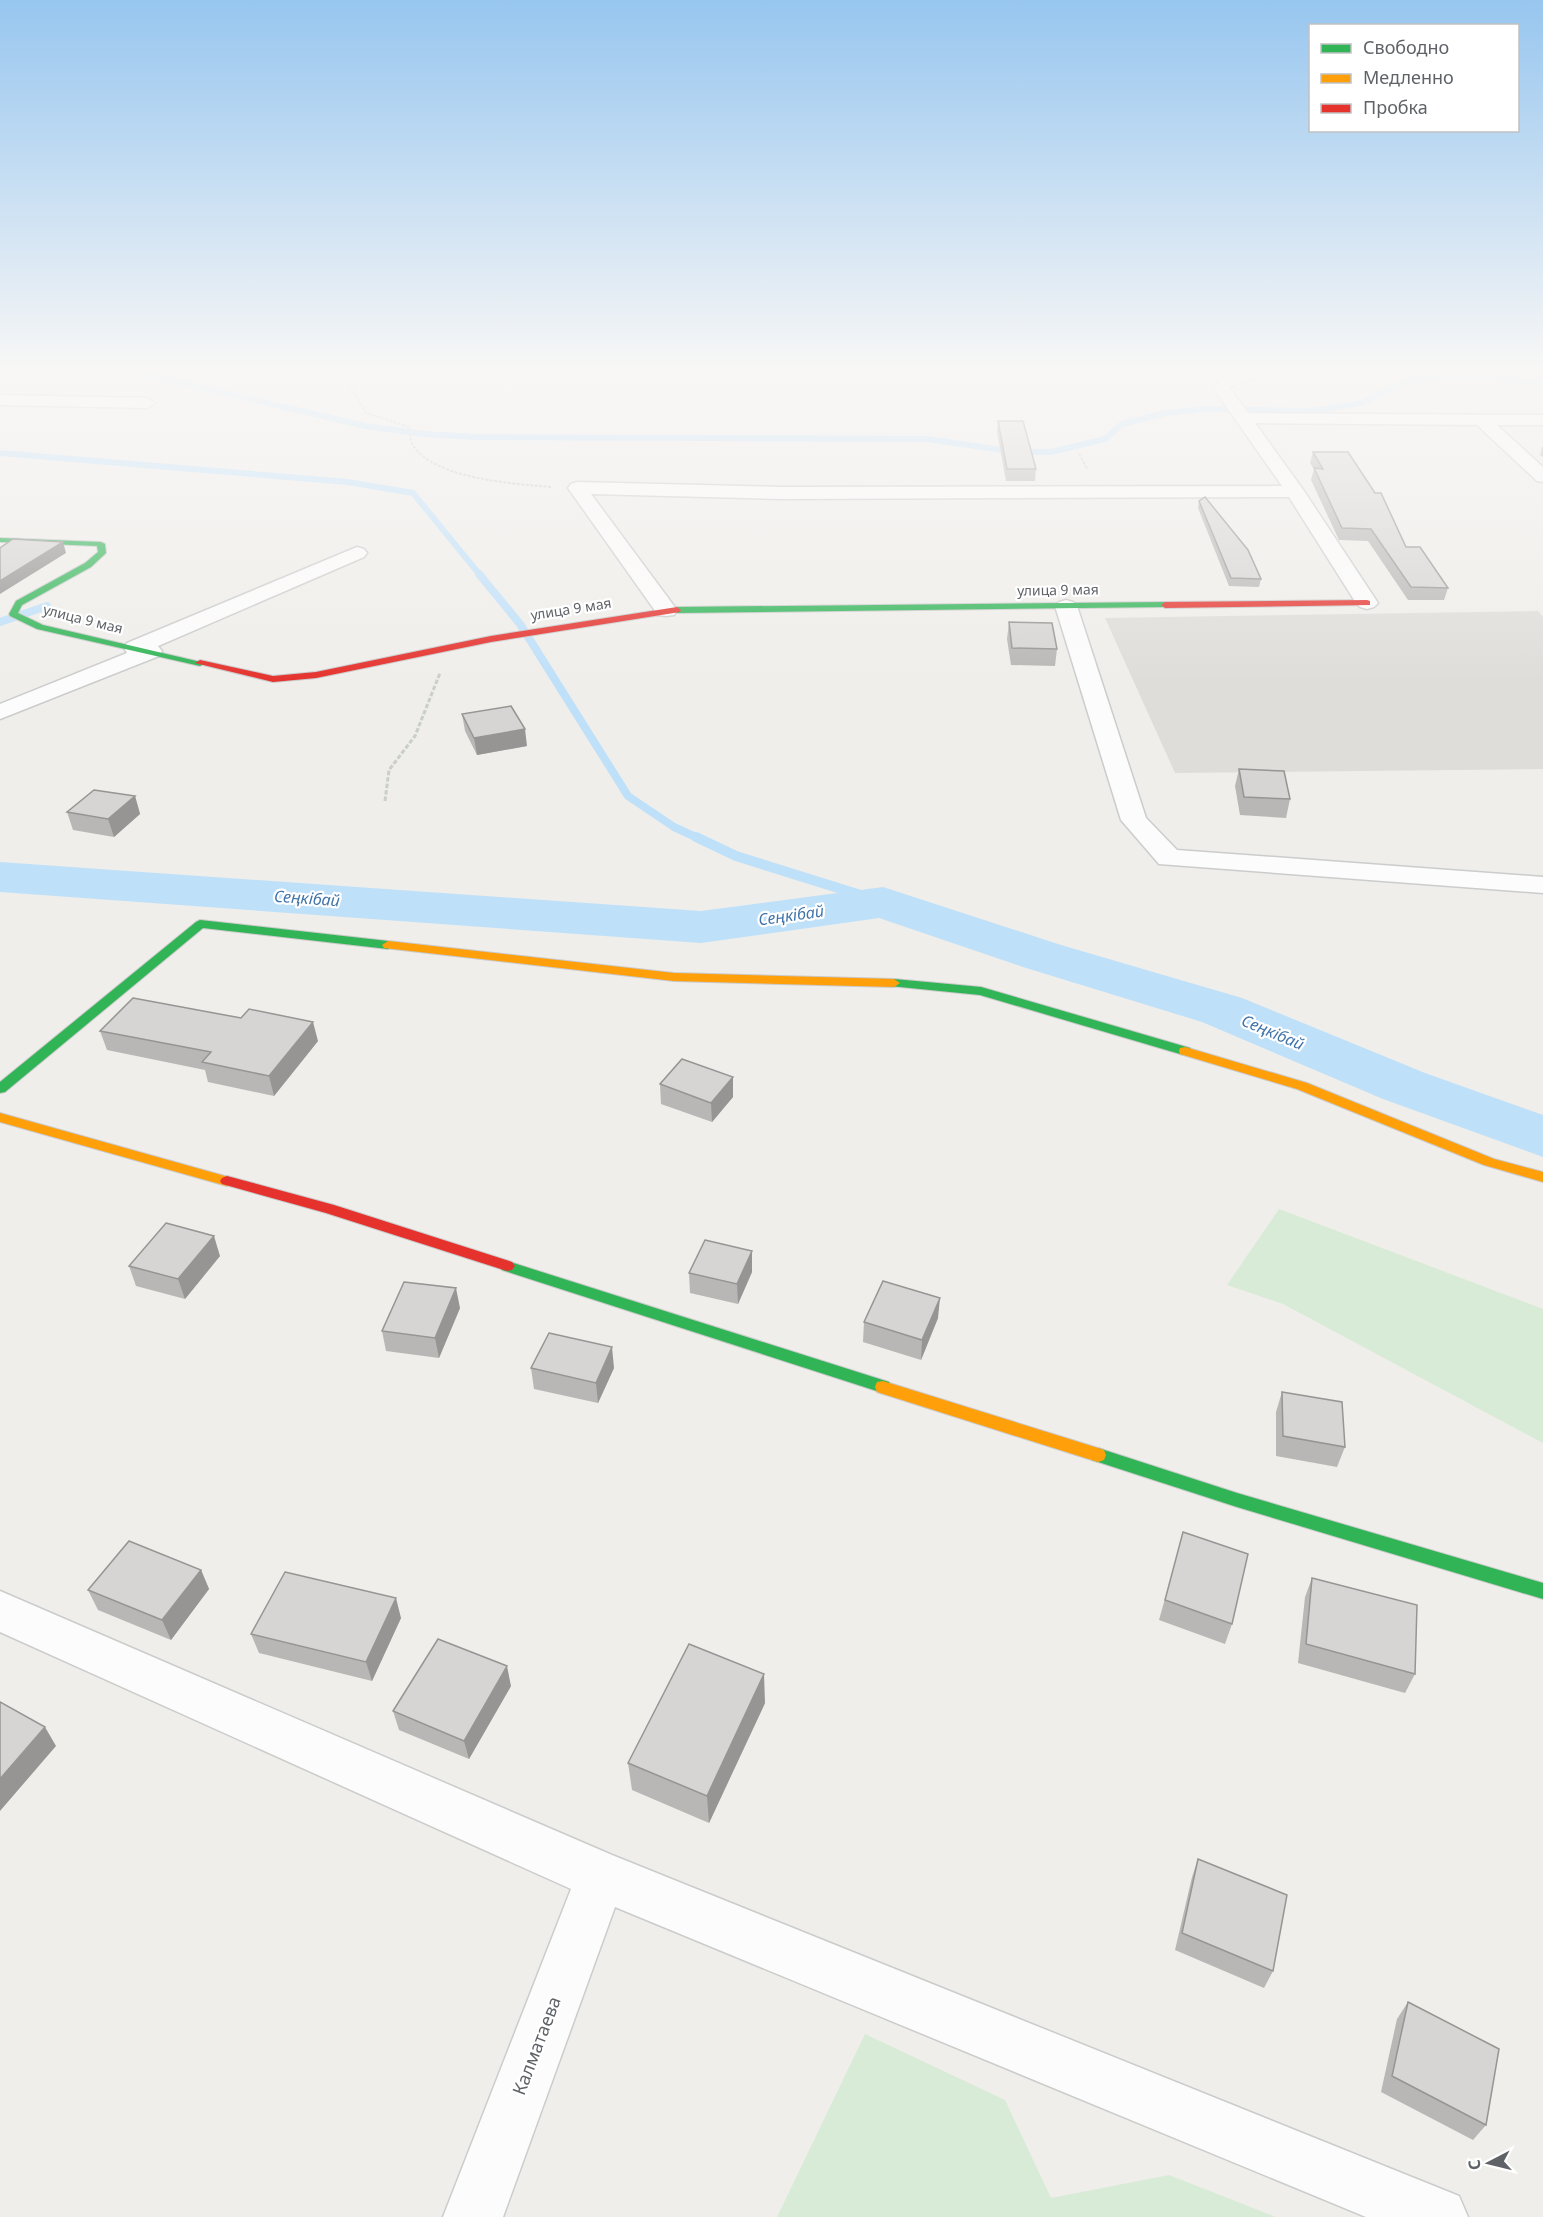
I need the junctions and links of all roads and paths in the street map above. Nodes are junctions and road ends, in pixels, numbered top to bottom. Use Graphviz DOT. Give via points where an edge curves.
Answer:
graph roads {
  1 [pos="476,475"];
  2 [pos="1284,475"];
  3 [pos="577,488"];
  4 [pos="1295,491"];
  5 [pos="0,540"];
  6 [pos="357,553"];
  7 [pos="1366,603"];
  8 [pos="1066,606"];
  9 [pos="666,610"];
  10 [pos="450,647"];
  11 [pos="143,650"];
  12 [pos="0,712"];
  13 [pos="385,801"];
  14 [pos="1543,885"];
  15 [pos="0,1089"];
  16 [pos="0,1117"];
  17 [pos="1543,1177"];
  18 [pos="1543,1591"];
  19 [pos="0,1611"];
  20 [pos="601,1876"];
  21 [pos="473,2217"];
  22 [pos="1438,2217"];
  1 -- 3 [label="path"];
  2 -- 4 [label="street"];
  3 -- 4 [label="street" via="781,493"];
  3 -- 9 [label="street"];
  4 -- 7 [label="street"];
  5 -- 11 [label="street, улица 9 мая" via="101,544 102,553 88,565 19,603 13,614 40,627"];
  6 -- 11 [label="street"];
  7 -- 8 [label="street, улица 9 мая"];
  8 -- 9 [label="street, улица 9 мая"];
  8 -- 14 [label="street" via="1134,820 1169,858"];
  9 -- 10 [label="street, улица 9 мая"];
  10 -- 11 [label="street, улица 9 мая" via="316,675 273,679"];
  10 -- 13 [label="path" via="415,736 389,770"];
  11 -- 12 [label="street"];
  15 -- 17 [label="street" via="200,924 674,977 881,982 981,991 1302,1086 1489,1162"];
  16 -- 18 [label="street" via="329,1209 1237,1500"];
  19 -- 20 [label="street"];
  20 -- 21 [label="street, Калматаева"];
  20 -- 22 [label="street"];
}
